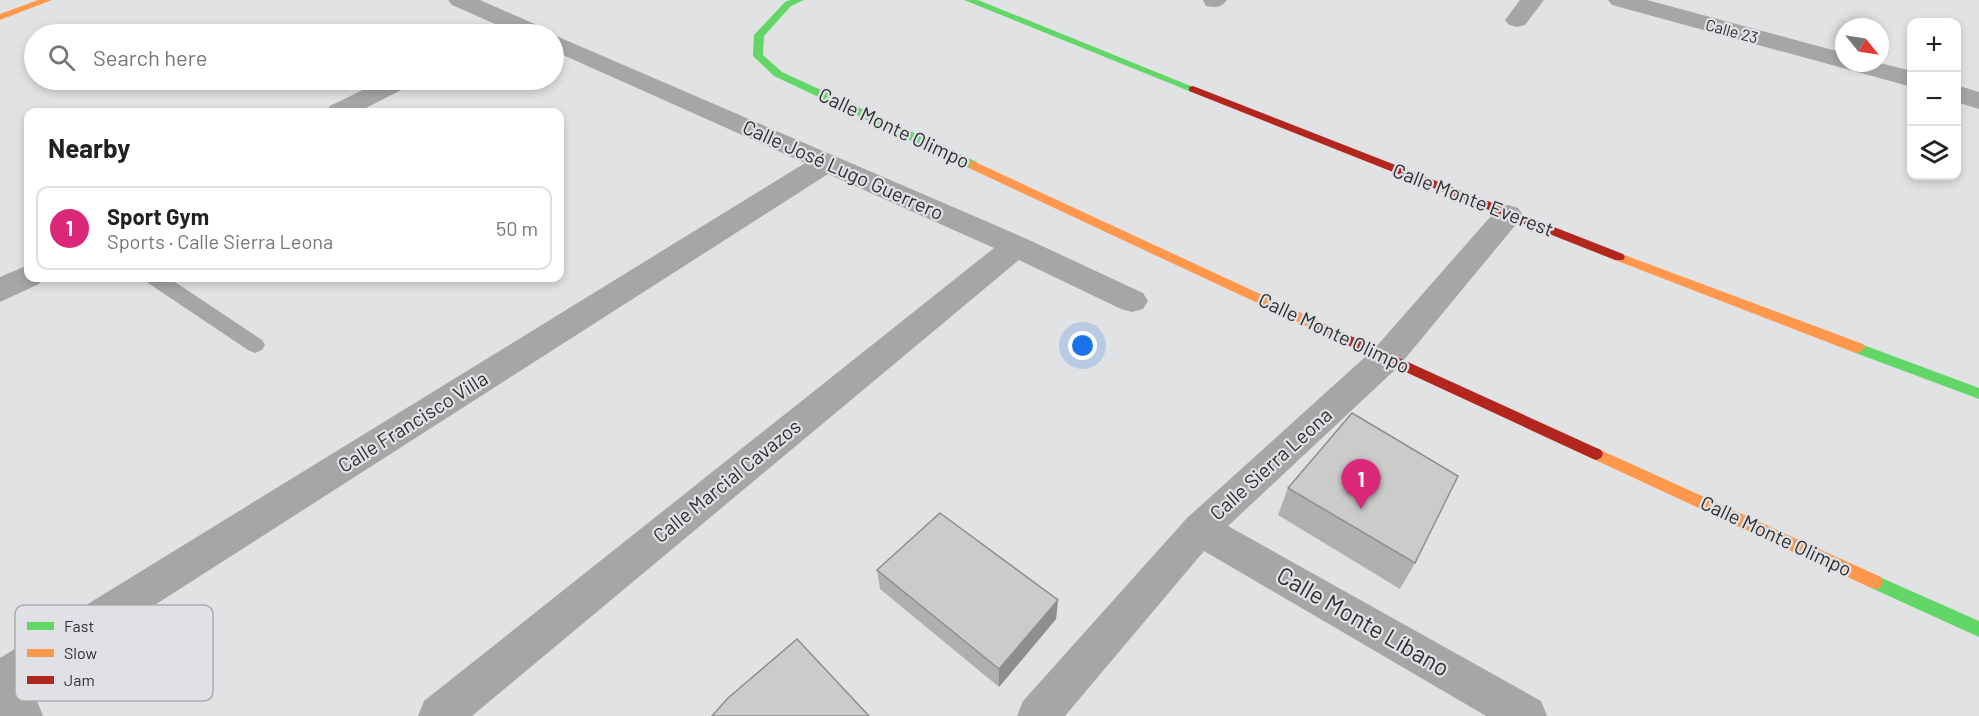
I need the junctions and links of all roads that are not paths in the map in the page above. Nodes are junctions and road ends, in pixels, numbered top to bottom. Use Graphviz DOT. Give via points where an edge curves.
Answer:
graph roads {
  1 [pos="47,0"];
  2 [pos="460,0"];
  3 [pos="969,0"];
  4 [pos="1532,0"];
  5 [pos="1620,0"];
  6 [pos="791,1"];
  7 [pos="1648,4"];
  8 [pos="0,17"];
  9 [pos="1517,20"];
  10 [pos="510,22"];
  11 [pos="506,24"];
  12 [pos="514,24"];
  13 [pos="564,46"];
  14 [pos="1835,58"];
  15 [pos="1884,72"];
  16 [pos="1907,78"];
  17 [pos="382,90"];
  18 [pos="1961,95"];
  19 [pos="1979,101"];
  20 [pos="347,108"];
  21 [pos="827,162"];
  22 [pos="1508,215"];
  23 [pos="1016,246"];
  24 [pos="24,278"];
  25 [pos="161,282"];
  26 [pos="0,291"];
  27 [pos="1131,301"];
  28 [pos="255,345"];
  29 [pos="1387,357"];
  30 [pos="1979,394"];
  31 [pos="1200,529"];
  32 [pos="121,605"];
  33 [pos="1979,629"];
  34 [pos="15,672"];
  35 [pos="0,681"];
  36 [pos="0,691"];
  37 [pos="22,716"];
  38 [pos="439,716"];
  39 [pos="1038,716"];
  40 [pos="1526,716"];
  1 -- 8 [label="street"];
  2 -- 10 [label="street"];
  3 -- 22 [label="street, Calle Monte Everest"];
  4 -- 9 [label="street"];
  5 -- 7 [label="street, Calle 23"];
  6 -- 29 [label="street, Calle Monte Olimpo" via="759,34 758,56 778,74"];
  7 -- 14 [label="street, Calle 23"];
  10 -- 11 [label="street"];
  10 -- 12 [label="street"];
  13 -- 21 [label="street, Calle José Lugo Guerrero"];
  15 -- 16 [label="street"];
  17 -- 20 [label="street"];
  18 -- 19 [label="street"];
  21 -- 23 [label="street, Calle José Lugo Guerrero"];
  21 -- 32 [label="street, Calle Francisco Villa"];
  22 -- 29 [label="street, Calle Sierra Leona"];
  22 -- 30 [label="street, Calle Monte Everest"];
  23 -- 27 [label="street, Calle José Lugo Guerrero"];
  23 -- 38 [label="street, Calle Marcial Cavazos"];
  24 -- 26 [label="street"];
  25 -- 28 [label="lane"];
  29 -- 31 [label="street, Calle Sierra Leona"];
  29 -- 33 [label="street, Calle Monte Olimpo"];
  31 -- 39 [label="street, Calle Sierra Leona"];
  31 -- 40 [label="street, Calle Monte Líbano"];
  34 -- 35 [label="street, Calle Francisco Villa"];
  36 -- 37 [label="street"];
}
